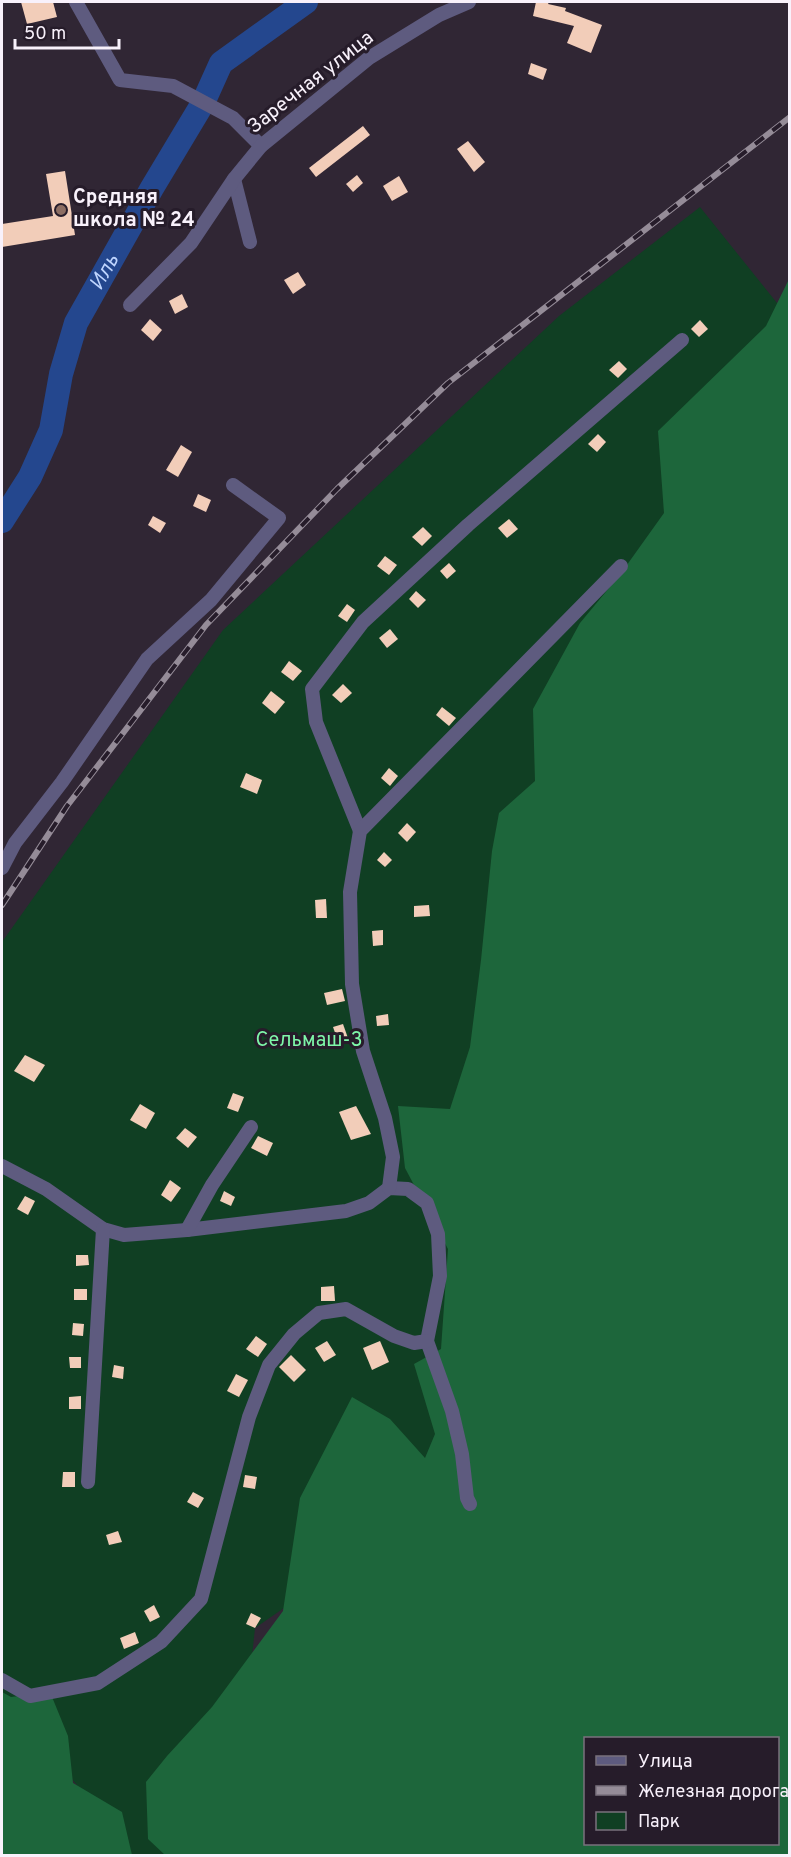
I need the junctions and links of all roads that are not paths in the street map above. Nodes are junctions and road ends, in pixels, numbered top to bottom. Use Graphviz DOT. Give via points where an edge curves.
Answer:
graph roads {
  1 [pos="76,2"];
  2 [pos="470,2"];
  3 [pos="261,146"];
  4 [pos="234,179"];
  5 [pos="250,242"];
  6 [pos="130,305"];
  7 [pos="682,340"];
  8 [pos="233,484"];
  9 [pos="621,566"];
  10 [pos="360,831"];
  11 [pos="2,868"];
  12 [pos="251,1127"];
  13 [pos="2,1166"];
  14 [pos="389,1188"];
  15 [pos="103,1229"];
  16 [pos="187,1230"];
  17 [pos="427,1341"];
  18 [pos="88,1482"];
  19 [pos="470,1504"];
  20 [pos="2,1680"];
  1 -- 3 [label="street" via="120,80 172,86 233,118"];
  2 -- 3 [label="street, Заречная улица" via="440,15 369,58"];
  3 -- 4 [label="street, Заречная улица"];
  4 -- 5 [label="street"];
  4 -- 6 [label="street, Заречная улица" via="191,243"];
  7 -- 10 [label="street" via="468,525 363,622 312,689 316,722"];
  8 -- 11 [label="street" via="279,518 211,600 147,659 15,843"];
  9 -- 10 [label="street"];
  10 -- 14 [label="street" via="350,892 352,984 363,1051 386,1118 393,1157"];
  12 -- 16 [label="street"];
  13 -- 15 [label="street" via="46,1189"];
  14 -- 16 [label="street" via="369,1203 346,1211"];
  14 -- 17 [label="street" via="408,1189 427,1203 438,1234 440,1275"];
  15 -- 16 [label="street" via="124,1235"];
  15 -- 18 [label="street"];
  17 -- 19 [label="street" via="452,1411"];
  17 -- 20 [label="street" via="414,1343 393,1336 346,1309 319,1313 294,1334 269,1365 249,1417 201,1599 161,1642 98,1683 30,1696"];
}
